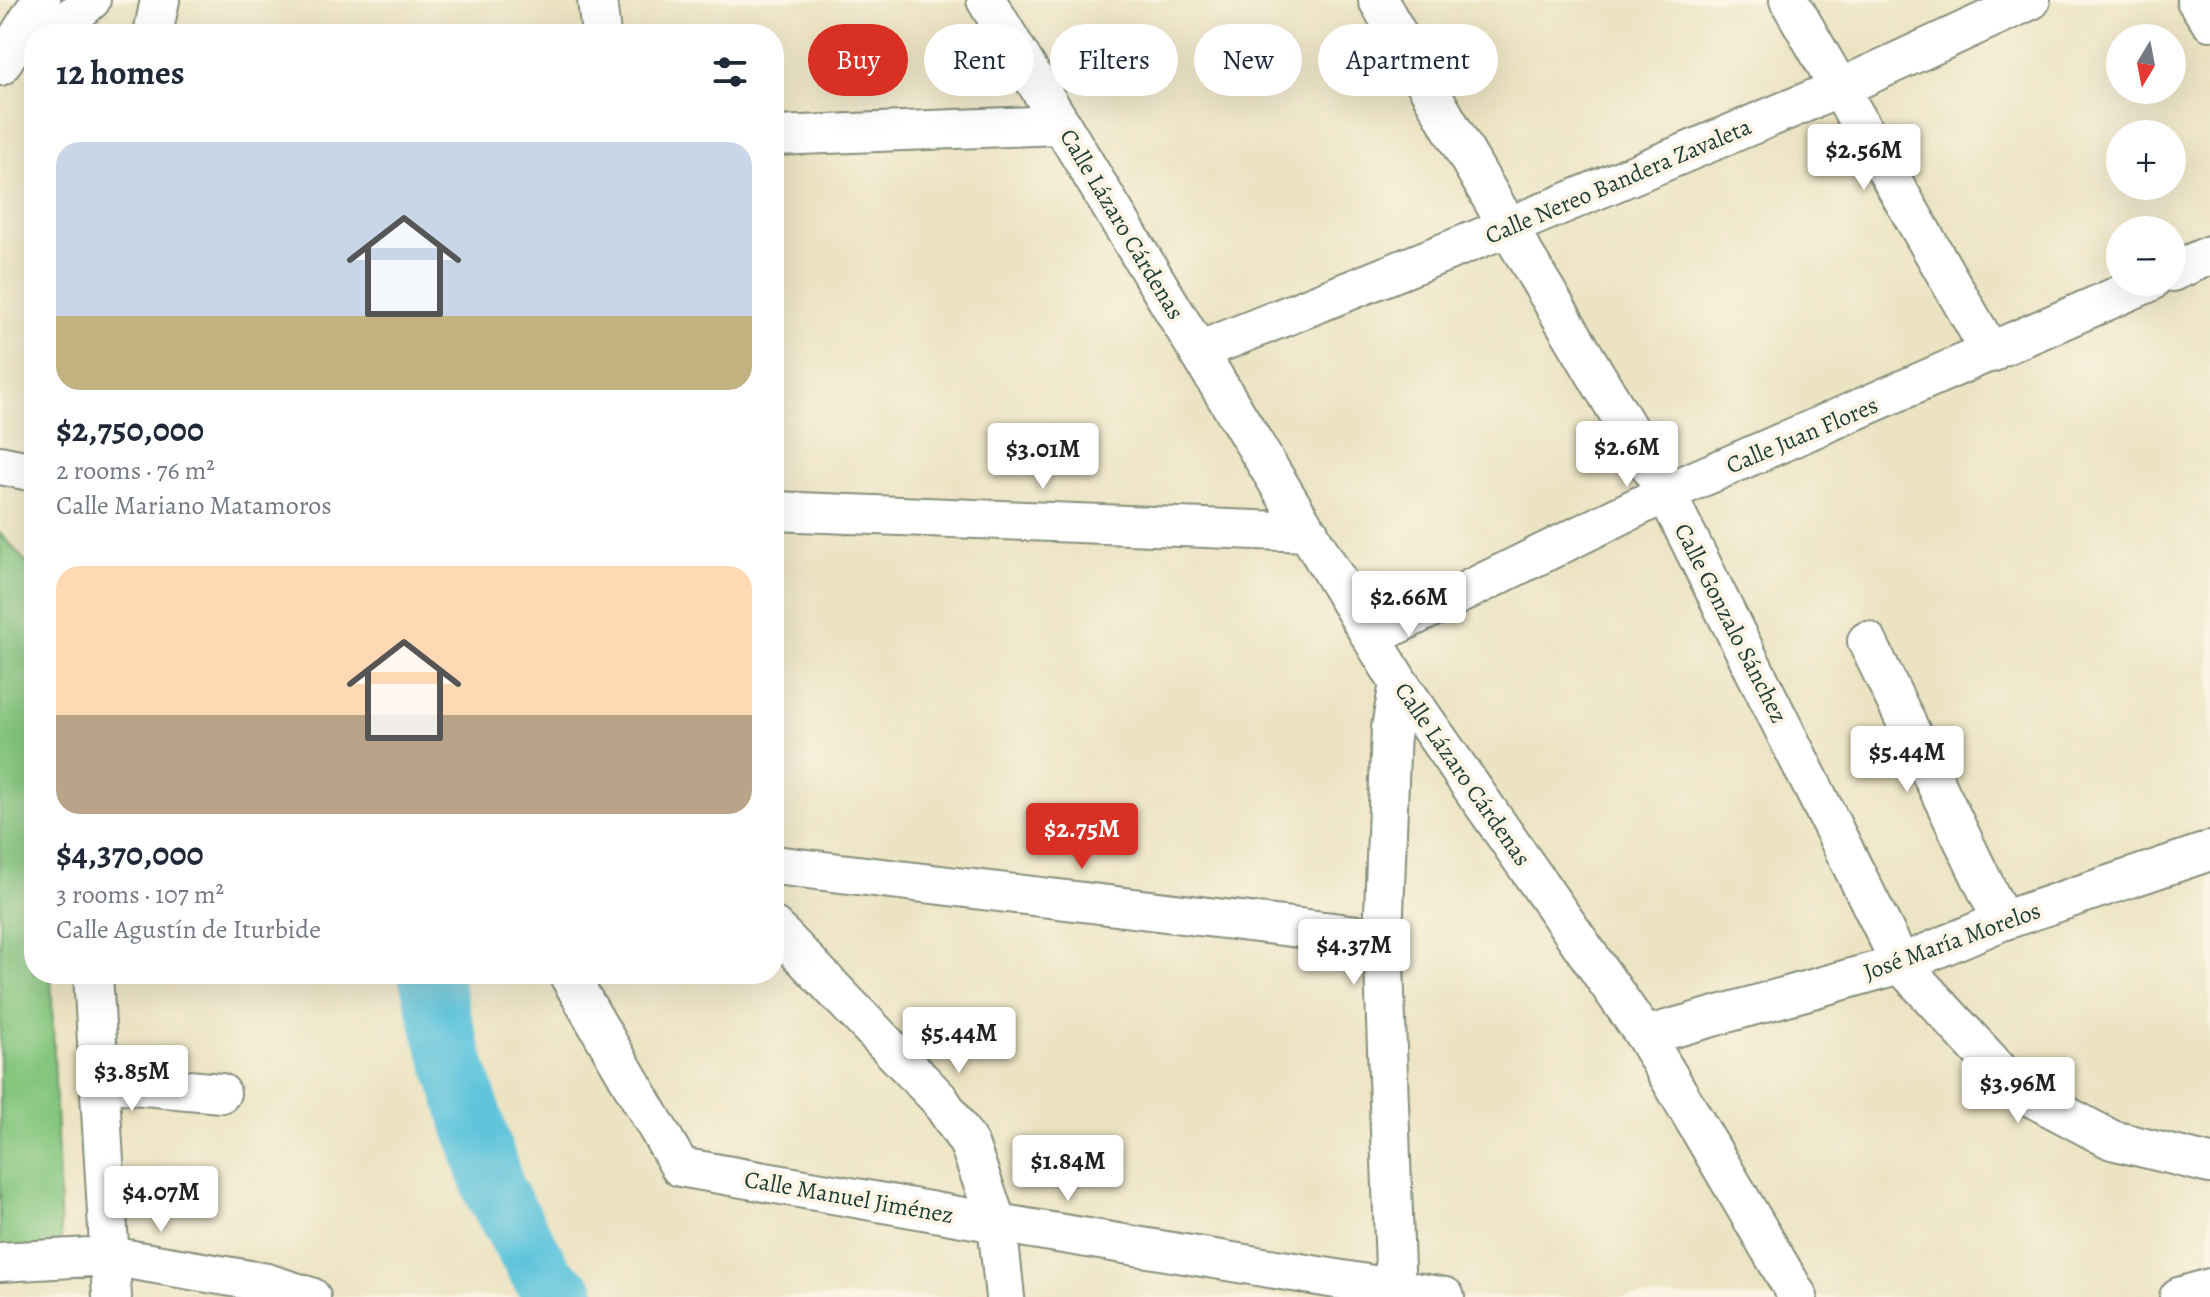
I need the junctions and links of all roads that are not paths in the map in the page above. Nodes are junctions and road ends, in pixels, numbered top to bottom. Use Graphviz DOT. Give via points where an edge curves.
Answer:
graph roads {
  1 [pos="41,0"];
  2 [pos="91,0"];
  3 [pos="160,0"];
  4 [pos="597,0"];
  5 [pos="986,0"];
  6 [pos="1378,0"];
  7 [pos="1789,0"];
  8 [pos="2031,0"];
  9 [pos="2196,0"];
  10 [pos="2210,21"];
  11 [pos="26,24"];
  12 [pos="63,24"];
  13 [pos="155,24"];
  14 [pos="600,24"];
  15 [pos="24,28"];
  16 [pos="24,52"];
  17 [pos="0,67"];
  18 [pos="1840,88"];
  19 [pos="1062,125"];
  20 [pos="784,136"];
  21 [pos="1508,227"];
  22 [pos="2210,255"];
  23 [pos="2186,266"];
  24 [pos="2119,296"];
  25 [pos="1199,351"];
  26 [pos="1991,353"];
  27 [pos="0,465"];
  28 [pos="24,470"];
  29 [pos="1666,493"];
  30 [pos="784,511"];
  31 [pos="1309,532"];
  32 [pos="1372,637"];
  33 [pos="1867,641"];
  34 [pos="1399,683"];
  35 [pos="2210,851"];
  36 [pos="784,866"];
  37 [pos="2002,921"];
  38 [pos="784,937"];
  39 [pos="1383,938"];
  40 [pos="1901,964"];
  41 [pos="94,984"];
  42 [pos="574,984"];
  43 [pos="1645,1036"];
  44 [pos="100,1082"];
  45 [pos="221,1093"];
  46 [pos="2210,1164"];
  47 [pos="997,1223"];
  48 [pos="109,1256"];
  49 [pos="0,1262"];
  50 [pos="2210,1288"];
  51 [pos="1396,1292"];
  52 [pos="112,1297"];
  53 [pos="311,1297"];
  54 [pos="1005,1297"];
  55 [pos="1445,1297"];
  56 [pos="1798,1297"];
  57 [pos="2179,1297"];
  1 -- 11 [label="street"];
  2 -- 12 [label="street"];
  3 -- 13 [label="street"];
  4 -- 14 [label="street"];
  5 -- 19 [label="street, Calle Lázaro Cárdenas"];
  6 -- 21 [label="street, Calle Gonzalo Sánchez"];
  7 -- 18 [label="street"];
  8 -- 18 [label="street, Calle Nereo Bandera Zavaleta"];
  9 -- 10 [label="street"];
  15 -- 17 [label="street"];
  16 -- 17 [label="street"];
  18 -- 21 [label="street, Calle Nereo Bandera Zavaleta"];
  18 -- 26 [label="street"];
  19 -- 20 [label="street"];
  19 -- 25 [label="street, Calle Lázaro Cárdenas"];
  21 -- 25 [label="street, Calle Nereo Bandera Zavaleta"];
  21 -- 29 [label="street, Calle Gonzalo Sánchez"];
  22 -- 23 [label="street"];
  24 -- 26 [label="street, Calle Juan Flores"];
  25 -- 31 [label="street, Calle Lázaro Cárdenas"];
  26 -- 29 [label="street, Calle Juan Flores"];
  27 -- 28 [label="street"];
  29 -- 32 [label="street, Calle Juan Flores"];
  29 -- 40 [label="street, Calle Gonzalo Sánchez"];
  30 -- 31 [label="street"];
  31 -- 32 [label="street, Calle Lázaro Cárdenas"];
  32 -- 34 [label="street, Calle Lázaro Cárdenas"];
  33 -- 37 [label="street"];
  34 -- 39 [label="street" via="1391,728"];
  34 -- 43 [label="street, Calle Lázaro Cárdenas"];
  35 -- 37 [label="street, José María Morelos"];
  36 -- 39 [label="street"];
  37 -- 40 [label="street, José María Morelos"];
  38 -- 47 [label="street" via="939,1099 969,1144"];
  39 -- 51 [label="street"];
  40 -- 43 [label="street, José María Morelos"];
  40 -- 46 [label="street, Calle Gonzalo Sánchez" via="2016,1089 2112,1140"];
  41 -- 44 [label="street"];
  42 -- 47 [label="street, Calle Manuel Jiménez" via="680,1167"];
  43 -- 56 [label="street, Calle Lázaro Cárdenas"];
  44 -- 45 [label="street"];
  44 -- 48 [label="street"];
  47 -- 51 [label="street, Calle Manuel Jiménez"];
  47 -- 54 [label="street"];
  48 -- 49 [label="street"];
  48 -- 52 [label="street"];
  48 -- 53 [label="street" via="267,1283"];
  50 -- 57 [label="street"];
  51 -- 55 [label="street, Calle Manuel Jiménez"];
}
